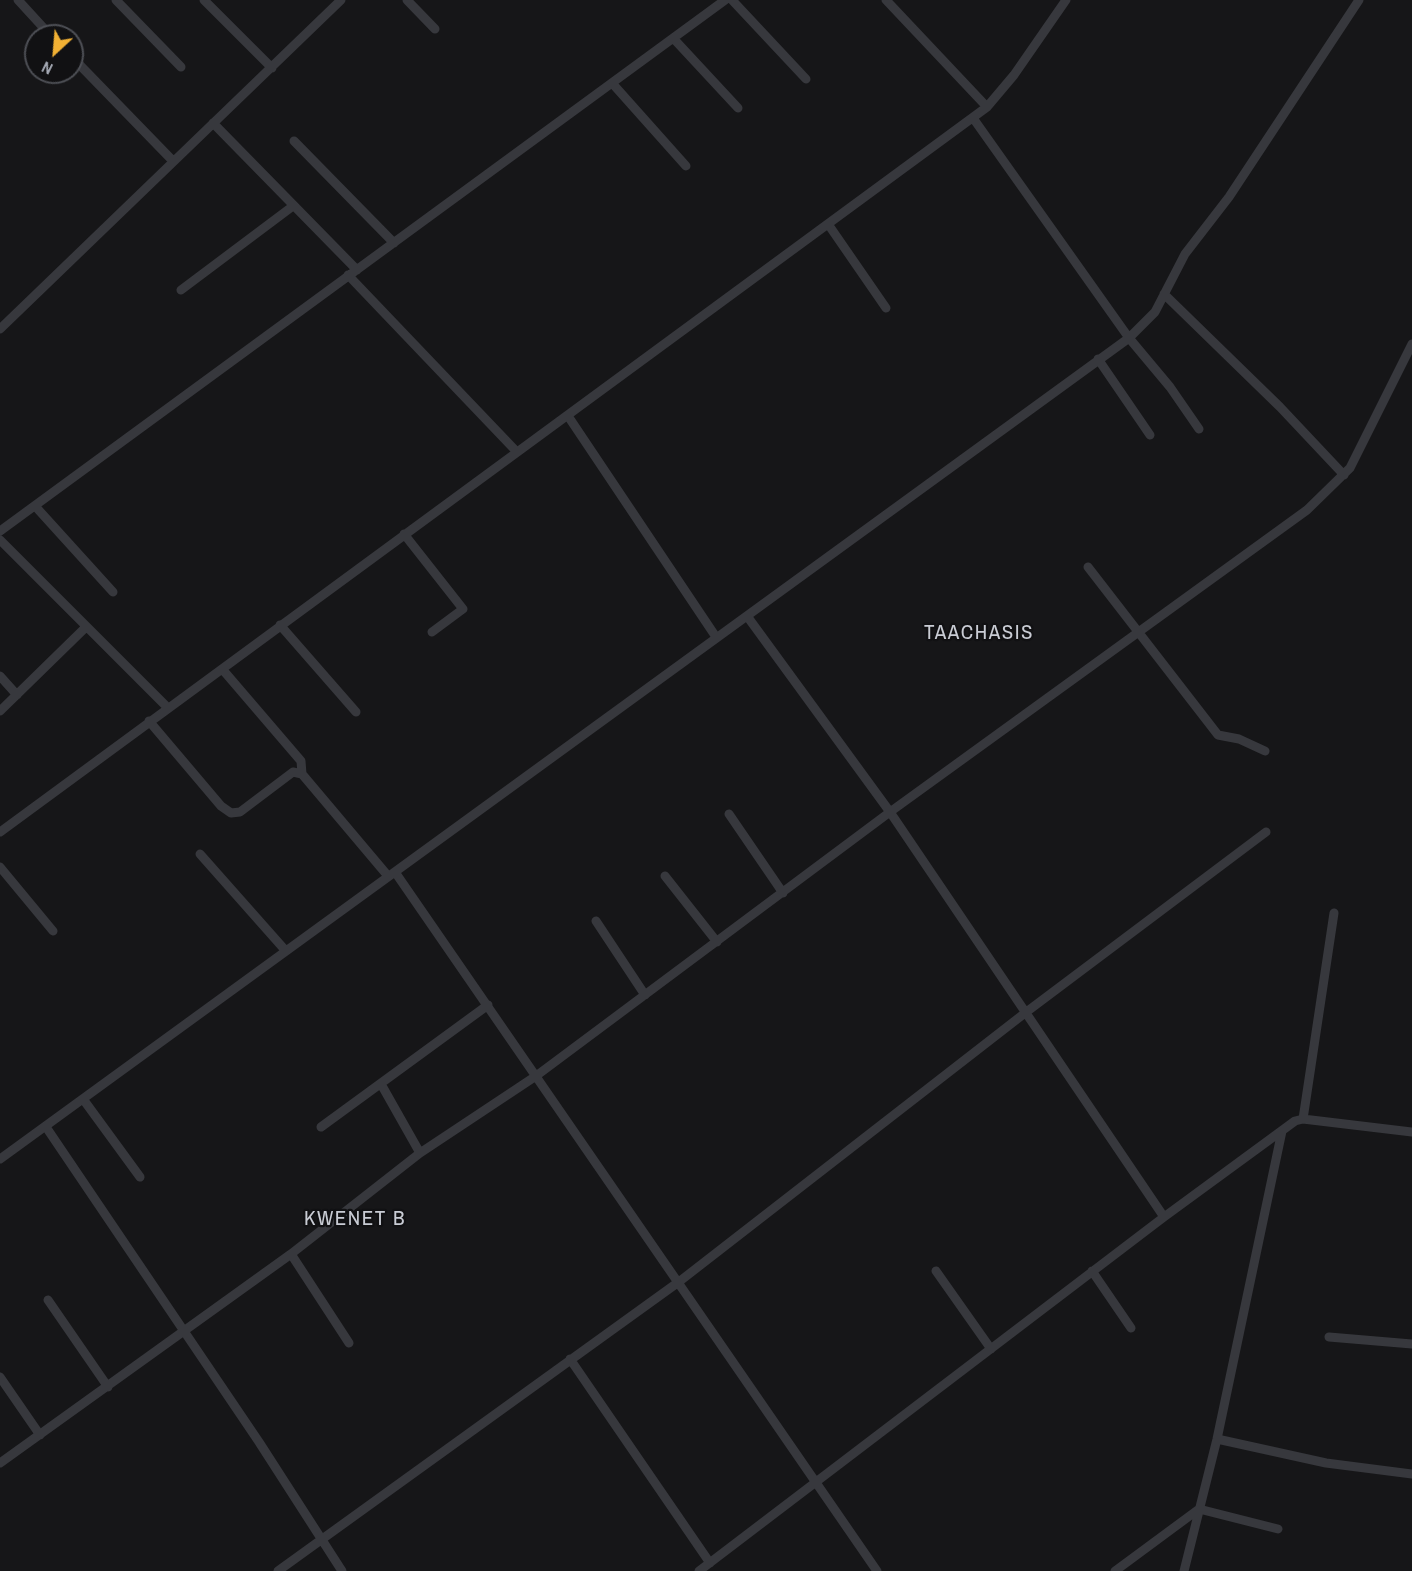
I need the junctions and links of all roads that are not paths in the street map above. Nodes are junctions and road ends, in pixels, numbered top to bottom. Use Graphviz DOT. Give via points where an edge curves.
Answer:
graph roads {
  1 [pos="18,0"];
  2 [pos="116,0"];
  3 [pos="204,0"];
  4 [pos="342,0"];
  5 [pos="407,0"];
  6 [pos="725,0"];
  7 [pos="732,0"];
  8 [pos="886,0"];
  9 [pos="1066,0"];
  10 [pos="1359,0"];
  11 [pos="40,24"];
  12 [pos="435,29"];
  13 [pos="673,38"];
  14 [pos="181,67"];
  15 [pos="272,68"];
  16 [pos="84,69"];
  17 [pos="806,79"];
  18 [pos="612,83"];
  19 [pos="987,107"];
  20 [pos="738,108"];
  21 [pos="973,118"];
  22 [pos="213,123"];
  23 [pos="294,141"];
  24 [pos="172,161"];
  25 [pos="686,166"];
  26 [pos="294,206"];
  27 [pos="828,224"];
  28 [pos="394,243"];
  29 [pos="357,270"];
  30 [pos="348,276"];
  31 [pos="181,290"];
  32 [pos="1164,294"];
  33 [pos="886,308"];
  34 [pos="0,329"];
  35 [pos="1129,338"];
  36 [pos="1412,344"];
  37 [pos="1098,360"];
  38 [pos="568,416"];
  39 [pos="1199,429"];
  40 [pos="1150,435"];
  41 [pos="516,451"];
  42 [pos="1344,475"];
  43 [pos="35,506"];
  44 [pos="0,531"];
  45 [pos="404,534"];
  46 [pos="0,540"];
  47 [pos="1088,567"];
  48 [pos="113,592"];
  49 [pos="747,616"];
  50 [pos="280,625"];
  51 [pos="86,627"];
  52 [pos="432,632"];
  53 [pos="1136,632"];
  54 [pos="716,637"];
  55 [pos="223,670"];
  56 [pos="0,676"];
  57 [pos="17,694"];
  58 [pos="167,707"];
  59 [pos="0,711"];
  60 [pos="356,712"];
  61 [pos="149,721"];
  62 [pos="1265,751"];
  63 [pos="302,774"];
  64 [pos="890,812"];
  65 [pos="729,814"];
  66 [pos="0,832"];
  67 [pos="1266,832"];
  68 [pos="201,854"];
  69 [pos="0,867"];
  70 [pos="392,874"];
  71 [pos="665,876"];
  72 [pos="783,893"];
  73 [pos="1334,912"];
  74 [pos="596,921"];
  75 [pos="53,931"];
  76 [pos="717,942"];
  77 [pos="285,950"];
  78 [pos="645,995"];
  79 [pos="488,1005"];
  80 [pos="1025,1013"];
  81 [pos="536,1076"];
  82 [pos="381,1084"];
  83 [pos="83,1099"];
  84 [pos="1303,1119"];
  85 [pos="46,1127"];
  86 [pos="321,1127"];
  87 [pos="1282,1131"];
  88 [pos="1412,1132"];
  89 [pos="420,1153"];
  90 [pos="0,1160"];
  91 [pos="140,1177"];
  92 [pos="1164,1217"];
  93 [pos="291,1254"];
  94 [pos="936,1271"];
  95 [pos="1092,1271"];
  96 [pos="680,1281"];
  97 [pos="48,1300"];
  98 [pos="1131,1328"];
  99 [pos="184,1330"];
  100 [pos="1329,1337"];
  101 [pos="349,1343"];
  102 [pos="1412,1344"];
  103 [pos="991,1349"];
  104 [pos="570,1359"];
  105 [pos="0,1377"];
  106 [pos="108,1387"];
  107 [pos="40,1435"];
  108 [pos="1217,1439"];
  109 [pos="0,1463"];
  110 [pos="1412,1474"];
  111 [pos="816,1483"];
  112 [pos="1199,1509"];
  113 [pos="1278,1529"];
  114 [pos="321,1540"];
  115 [pos="705,1568"];
  116 [pos="278,1571"];
  117 [pos="342,1571"];
  118 [pos="877,1571"];
  119 [pos="1115,1571"];
  120 [pos="1184,1571"];
  1 -- 11 [label="street"];
  2 -- 14 [label="street"];
  3 -- 15 [label="street"];
  4 -- 15 [label="street"];
  5 -- 12 [label="street"];
  6 -- 13 [label="street"];
  7 -- 17 [label="street"];
  8 -- 19 [label="street"];
  9 -- 19 [label="street"];
  10 -- 32 [label="street" via="1229,197 1185,254"];
  13 -- 18 [label="street"];
  13 -- 20 [label="street"];
  15 -- 22 [label="street"];
  16 -- 24 [label="street"];
  18 -- 25 [label="street"];
  18 -- 28 [label="street"];
  19 -- 21 [label="street"];
  21 -- 27 [label="street"];
  21 -- 35 [label="street"];
  22 -- 24 [label="street"];
  22 -- 26 [label="street"];
  23 -- 28 [label="street"];
  24 -- 34 [label="street"];
  26 -- 29 [label="street"];
  26 -- 31 [label="street"];
  27 -- 33 [label="street"];
  27 -- 38 [label="street"];
  28 -- 29 [label="street"];
  29 -- 30 [label="street"];
  30 -- 41 [label="street"];
  30 -- 43 [label="street"];
  32 -- 35 [label="street" via="1149,320"];
  32 -- 42 [label="street"];
  35 -- 37 [label="street"];
  35 -- 39 [label="street"];
  36 -- 42 [label="street"];
  37 -- 40 [label="street"];
  37 -- 49 [label="street"];
  38 -- 41 [label="street"];
  38 -- 54 [label="street"];
  41 -- 45 [label="street"];
  42 -- 53 [label="street" via="1307,510"];
  43 -- 44 [label="street"];
  43 -- 48 [label="street"];
  45 -- 50 [label="street"];
  45 -- 52 [label="street" via="463,609"];
  46 -- 51 [label="street"];
  47 -- 53 [label="street"];
  49 -- 54 [label="street"];
  49 -- 64 [label="street"];
  50 -- 55 [label="street"];
  50 -- 60 [label="street"];
  51 -- 57 [label="street"];
  51 -- 58 [label="street"];
  53 -- 62 [label="street" via="1218,735"];
  53 -- 64 [label="street"];
  54 -- 70 [label="street"];
  55 -- 58 [label="street"];
  55 -- 63 [label="street" via="301,761"];
  56 -- 57 [label="street"];
  57 -- 59 [label="street"];
  58 -- 61 [label="street"];
  61 -- 63 [label="street" via="231,813 240,812 293,771"];
  61 -- 66 [label="street"];
  63 -- 70 [label="street"];
  64 -- 72 [label="street"];
  64 -- 80 [label="street"];
  65 -- 72 [label="street"];
  67 -- 80 [label="street"];
  68 -- 77 [label="street"];
  69 -- 75 [label="street"];
  70 -- 77 [label="street"];
  70 -- 79 [label="street"];
  71 -- 76 [label="street"];
  72 -- 76 [label="street"];
  73 -- 84 [label="street"];
  74 -- 78 [label="street"];
  76 -- 78 [label="street"];
  77 -- 83 [label="street"];
  78 -- 81 [label="street"];
  79 -- 81 [label="street"];
  79 -- 82 [label="street"];
  80 -- 92 [label="street"];
  80 -- 96 [label="street"];
  81 -- 89 [label="street"];
  81 -- 96 [label="street"];
  82 -- 86 [label="street"];
  82 -- 89 [label="street"];
  83 -- 85 [label="street"];
  83 -- 91 [label="street"];
  84 -- 87 [label="street"];
  84 -- 88 [label="street"];
  85 -- 90 [label="street"];
  85 -- 99 [label="street"];
  87 -- 92 [label="street"];
  87 -- 108 [label="street"];
  89 -- 93 [label="street"];
  92 -- 95 [label="street"];
  93 -- 99 [label="street"];
  93 -- 101 [label="street"];
  94 -- 103 [label="street"];
  95 -- 98 [label="street"];
  95 -- 103 [label="street"];
  96 -- 104 [label="street"];
  96 -- 111 [label="street"];
  97 -- 106 [label="street"];
  99 -- 106 [label="street"];
  99 -- 114 [label="street"];
  100 -- 102 [label="street"];
  103 -- 111 [label="street"];
  104 -- 114 [label="street"];
  104 -- 115 [label="street"];
  105 -- 107 [label="street"];
  106 -- 107 [label="street"];
  107 -- 109 [label="street"];
  108 -- 110 [label="street" via="1326,1463"];
  108 -- 112 [label="street"];
  111 -- 115 [label="street"];
  111 -- 118 [label="street"];
  112 -- 113 [label="street"];
  112 -- 119 [label="street"];
  112 -- 120 [label="street"];
  114 -- 116 [label="street"];
  114 -- 117 [label="street"];
}
